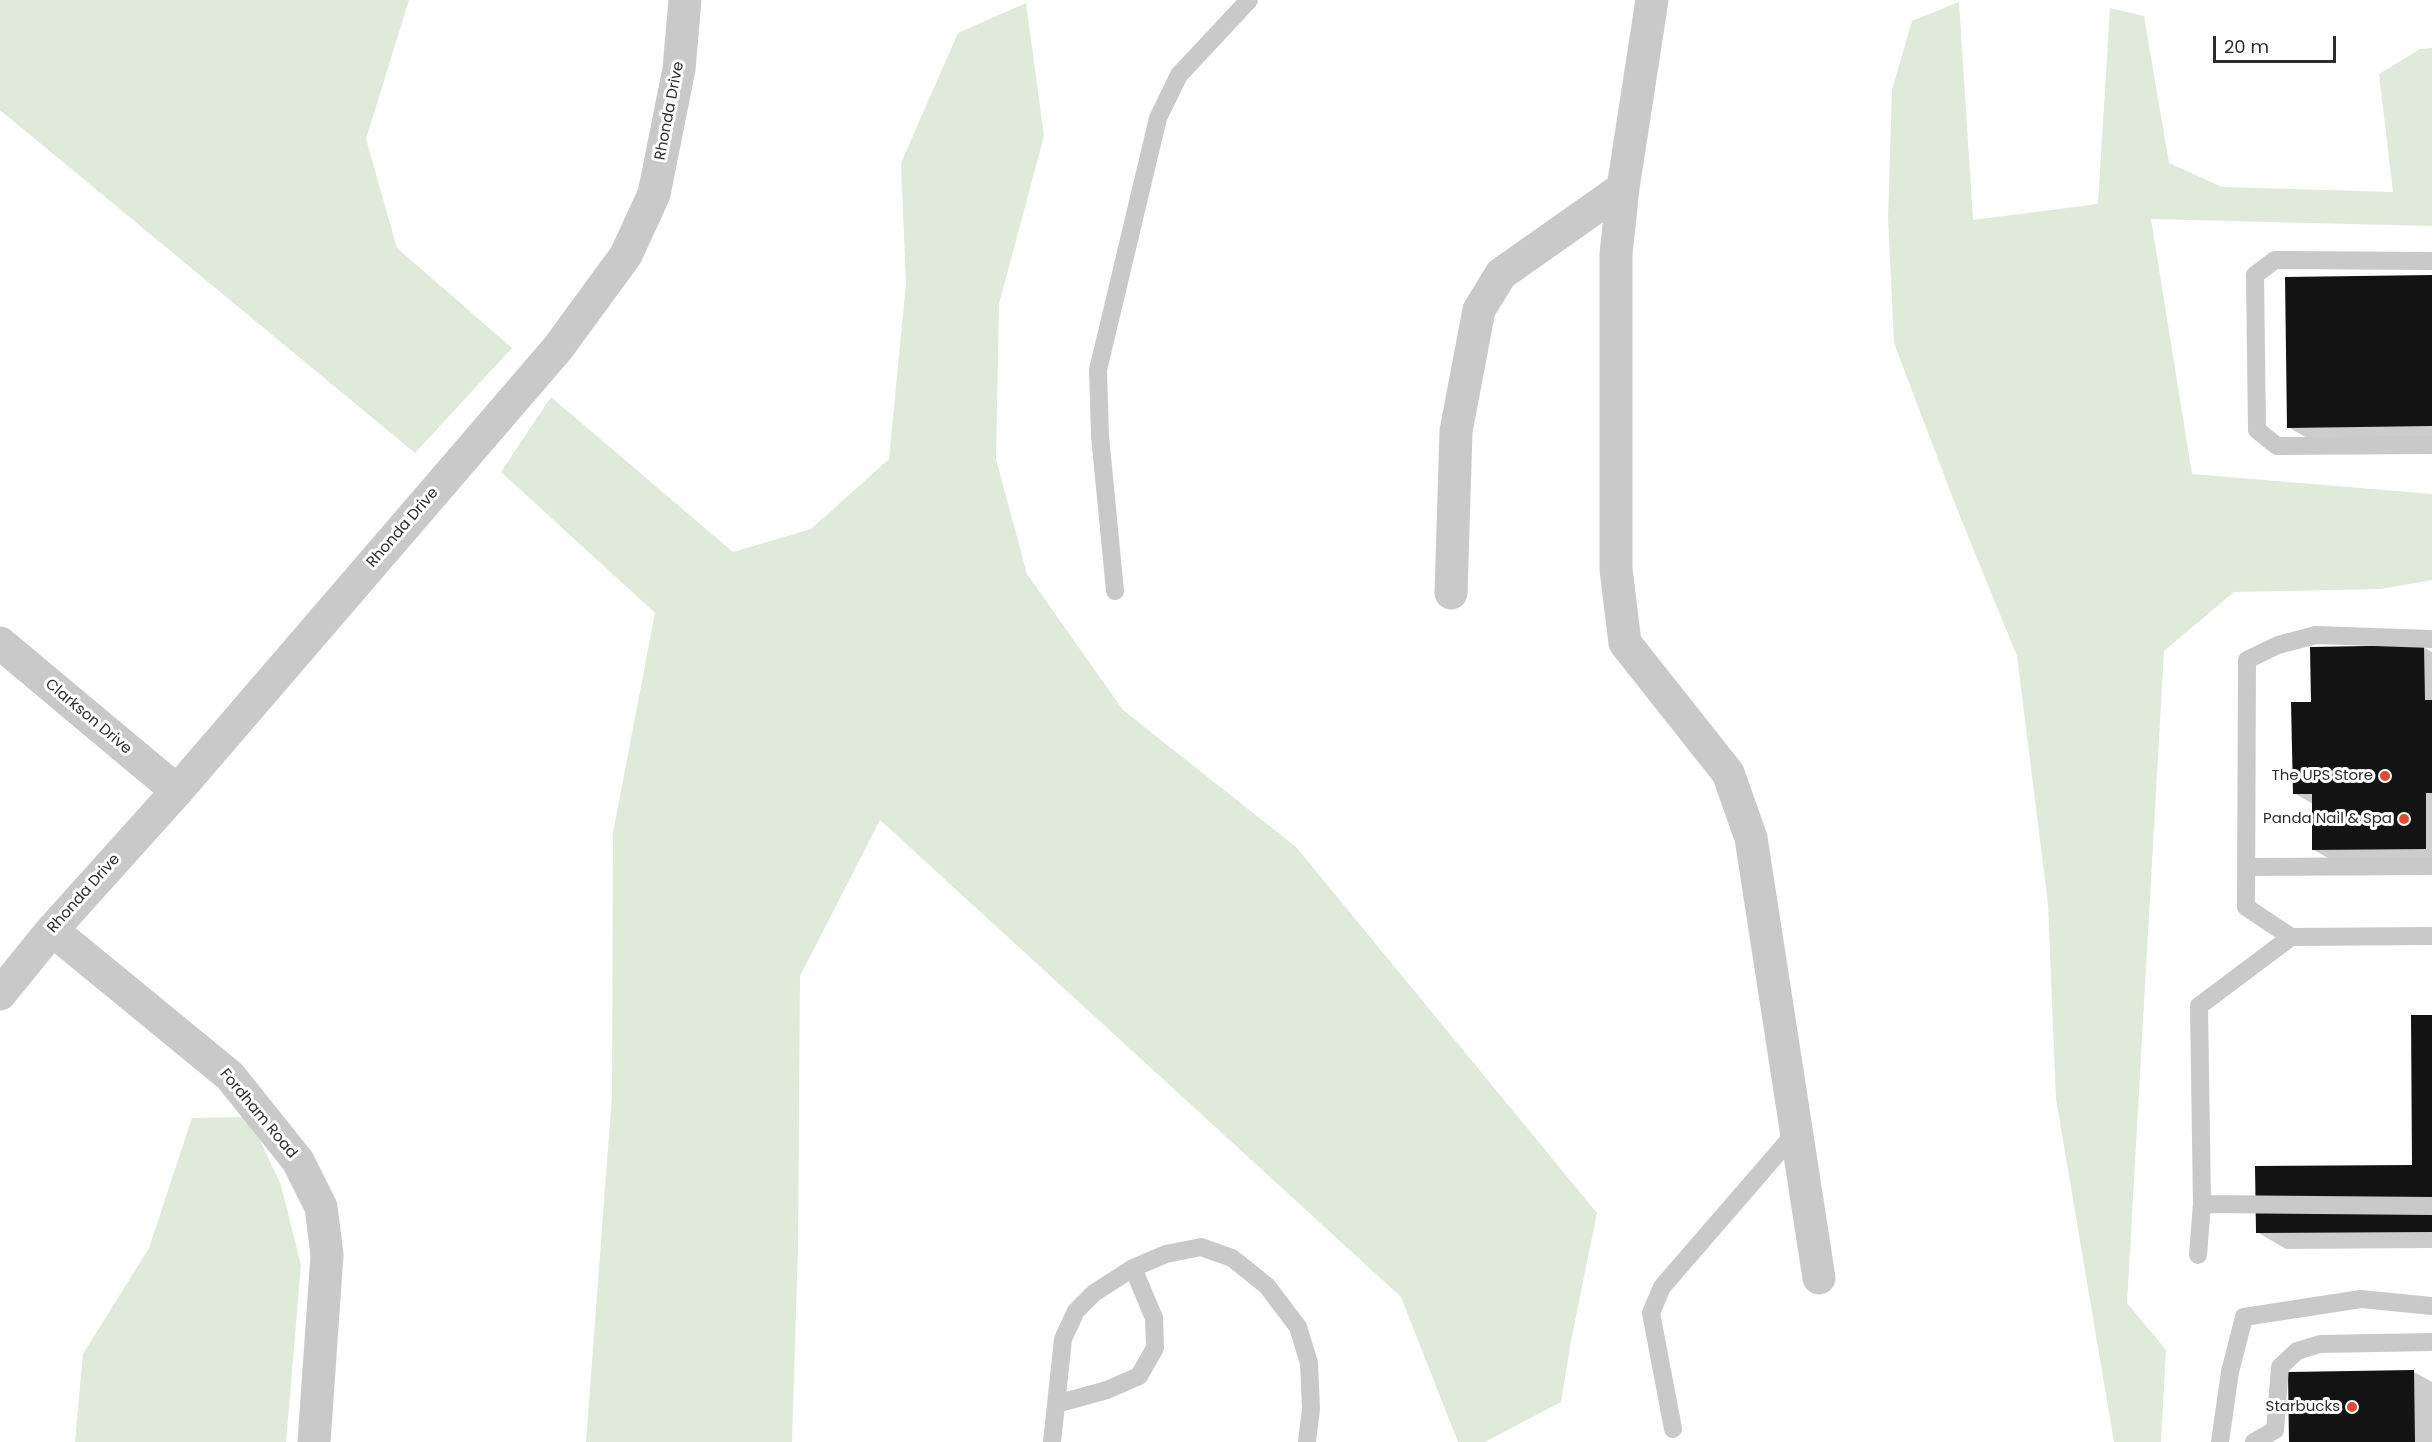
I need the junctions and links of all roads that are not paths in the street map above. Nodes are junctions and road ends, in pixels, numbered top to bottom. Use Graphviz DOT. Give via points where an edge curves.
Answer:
graph roads {
  1 [pos="685,0"];
  2 [pos="1249,0"];
  3 [pos="1652,0"];
  4 [pos="1623,188"];
  5 [pos="2432,261"];
  6 [pos="2432,445"];
  7 [pos="1115,591"];
  8 [pos="1451,594"];
  9 [pos="2432,639"];
  10 [pos="0,643"];
  11 [pos="177,791"];
  12 [pos="2246,867"];
  13 [pos="2432,867"];
  14 [pos="52,930"];
  15 [pos="2432,936"];
  16 [pos="2291,937"];
  17 [pos="0,994"];
  18 [pos="1796,1132"];
  19 [pos="2202,1204"];
  20 [pos="2432,1206"];
  21 [pos="2198,1255"];
  22 [pos="1133,1268"];
  23 [pos="1819,1278"];
  24 [pos="2432,1306"];
  25 [pos="2432,1342"];
  26 [pos="1056,1404"];
  27 [pos="1673,1429"];
  28 [pos="314,1442"];
  29 [pos="1052,1442"];
  30 [pos="1307,1442"];
  31 [pos="2220,1442"];
  32 [pos="2254,1442"];
  1 -- 11 [label="street, Rhonda Drive" via="680,69 654,194 626,255 558,348"];
  2 -- 7 [label="lane" via="1179,75 1158,118 1098,370 1100,436"];
  3 -- 4 [label="street"];
  4 -- 8 [label="street" via="1502,274 1479,310 1456,431"];
  4 -- 18 [label="street" via="1616,254 1616,569 1625,643 1728,773 1751,838"];
  5 -- 6 [label="lane" via="2275,260 2255,275 2257,430 2277,446"];
  9 -- 12 [label="lane" via="2316,635 2278,645 2247,660"];
  10 -- 11 [label="street, Clarkson Drive"];
  11 -- 14 [label="street, Rhonda Drive"];
  12 -- 13 [label="lane"];
  12 -- 16 [label="lane" via="2246,907"];
  14 -- 17 [label="street, Rhonda Drive"];
  14 -- 28 [label="street, Fordham Road" via="230,1076 298,1161 321,1207 327,1255"];
  15 -- 16 [label="lane"];
  16 -- 19 [label="lane" via="2199,1005"];
  18 -- 23 [label="street"];
  18 -- 27 [label="lane" via="1662,1287 1651,1313"];
  19 -- 20 [label="lane"];
  19 -- 21 [label="lane"];
  22 -- 26 [label="lane" via="1094,1293 1077,1311 1063,1339"];
  22 -- 26 [label="lane" via="1154,1318 1155,1348 1139,1376 1107,1390"];
  22 -- 30 [label="lane" via="1166,1254 1201,1247 1232,1258 1267,1286 1298,1327 1309,1363 1311,1409"];
  24 -- 31 [label="lane" via="2361,1299 2244,1317 2230,1372"];
  25 -- 32 [label="lane" via="2320,1344 2297,1351 2280,1367 2275,1430"];
  26 -- 29 [label="lane"];
}
